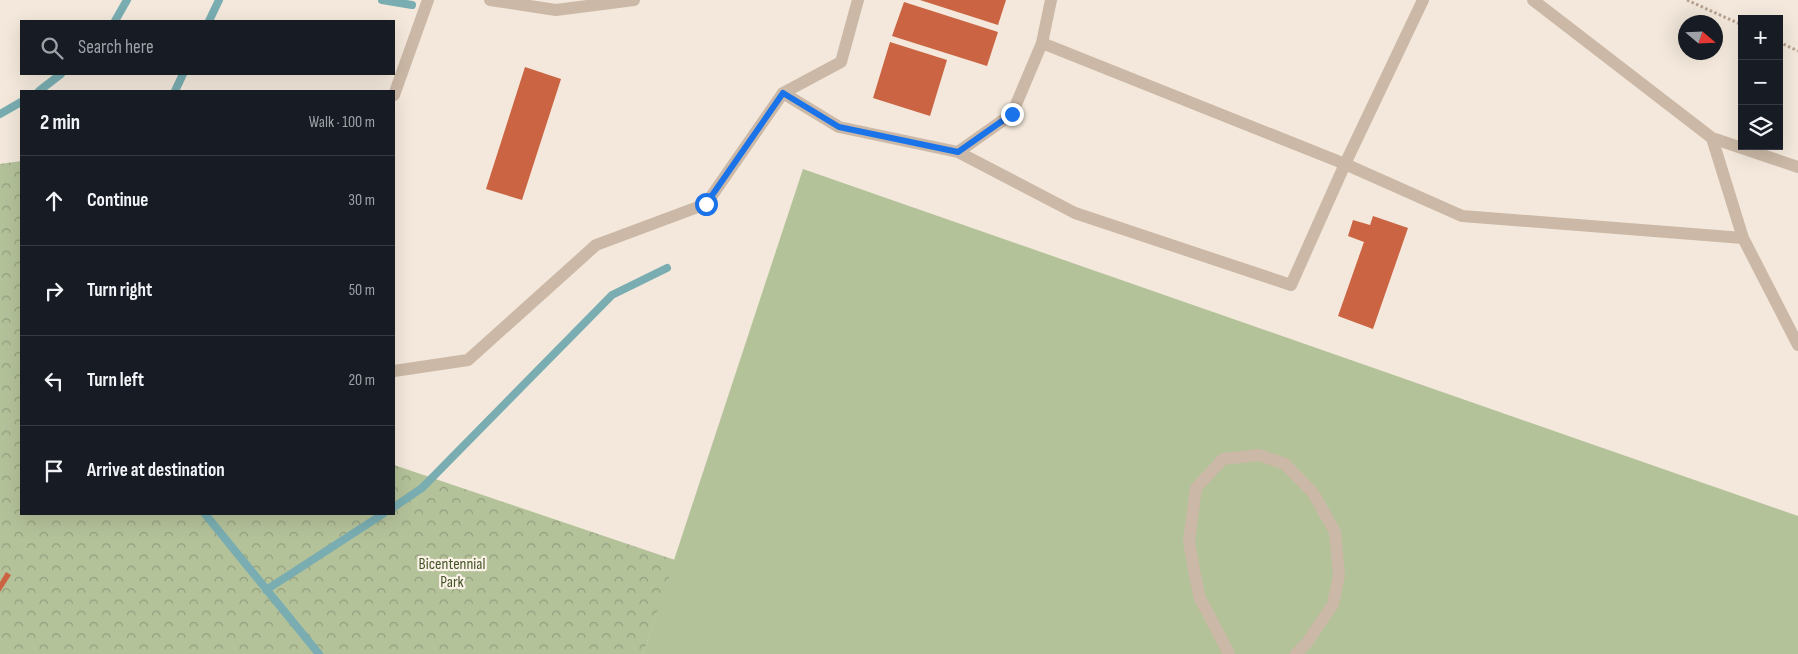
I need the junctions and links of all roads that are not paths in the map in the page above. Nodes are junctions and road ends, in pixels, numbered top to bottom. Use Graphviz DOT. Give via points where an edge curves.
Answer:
graph roads {
  1 [pos="428,0"];
  2 [pos="490,0"];
  3 [pos="634,0"];
  4 [pos="858,0"];
  5 [pos="1051,0"];
  6 [pos="1422,0"];
  7 [pos="1533,0"];
  8 [pos="1042,42"];
  9 [pos="395,92"];
  10 [pos="783,93"];
  11 [pos="1712,138"];
  12 [pos="958,152"];
  13 [pos="1345,164"];
  14 [pos="1798,167"];
  15 [pos="1743,238"];
  16 [pos="1798,345"];
  17 [pos="395,371"];
  18 [pos="1230,654"];
  19 [pos="1296,654"];
  1 -- 9 [label="lane"];
  2 -- 3 [label="lane" via="556,10"];
  4 -- 10 [label="lane" via="841,62"];
  5 -- 8 [label="lane"];
  6 -- 13 [label="lane"];
  7 -- 11 [label="lane"];
  8 -- 12 [label="lane" via="1012,114"];
  8 -- 13 [label="lane"];
  10 -- 12 [label="lane" via="839,127"];
  10 -- 17 [label="lane" via="706,204 596,246 468,360"];
  11 -- 14 [label="lane"];
  11 -- 15 [label="lane"];
  12 -- 13 [label="lane" via="1075,213 1291,285"];
  13 -- 15 [label="lane" via="1462,216"];
  15 -- 16 [label="lane"];
  18 -- 19 [label="lane" via="1199,596 1189,542 1196,488 1223,459 1259,455 1285,464 1313,493 1335,532 1339,575 1333,604"];
}
